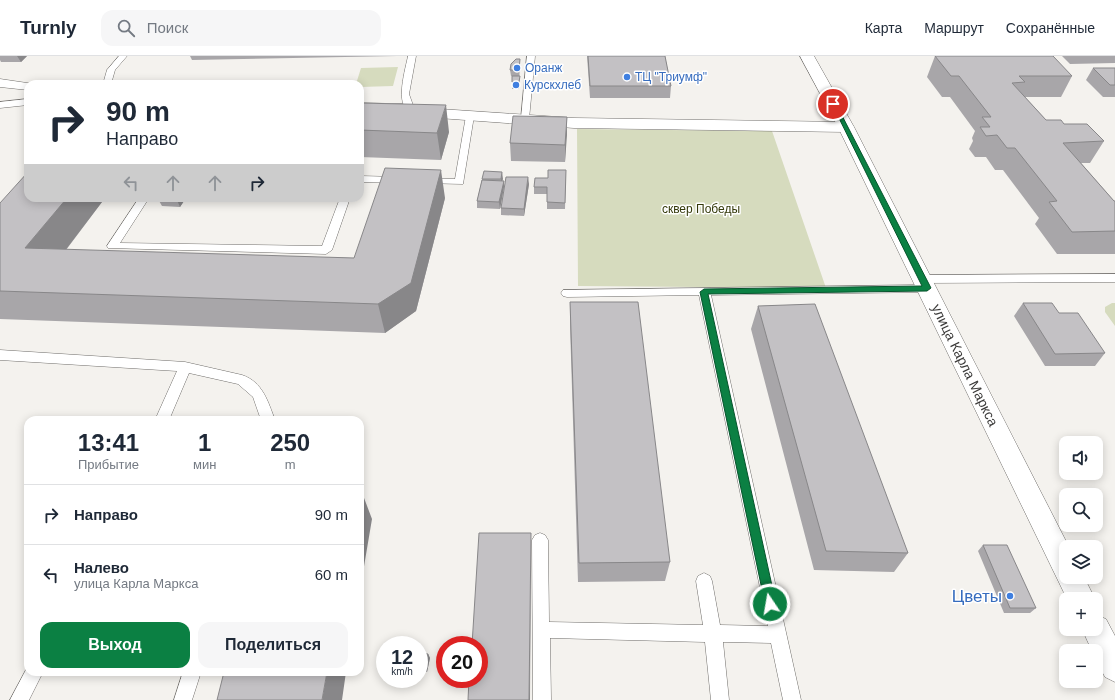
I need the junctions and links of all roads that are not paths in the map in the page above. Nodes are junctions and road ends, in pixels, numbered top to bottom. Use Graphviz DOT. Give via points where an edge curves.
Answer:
graph roads {
  1 [pos="123,56"];
  2 [pos="412,56"];
  3 [pos="531,56"];
  4 [pos="806,56"];
  5 [pos="108,80"];
  6 [pos="0,83"];
  7 [pos="24,86"];
  8 [pos="24,102"];
  9 [pos="0,105"];
  10 [pos="364,107"];
  11 [pos="410,108"];
  12 [pos="470,116"];
  13 [pos="525,119"];
  14 [pos="846,127"];
  15 [pos="364,179"];
  16 [pos="141,202"];
  17 [pos="344,202"];
  18 [pos="1115,278"];
  19 [pos="925,284"];
  20 [pos="704,292"];
  21 [pos="567,293"];
  22 [pos="0,355"];
  23 [pos="185,367"];
  24 [pos="164,416"];
  25 [pos="266,416"];
  26 [pos="540,540"];
  27 [pos="1059,554"];
  28 [pos="704,581"];
  29 [pos="541,630"];
  30 [pos="713,633"];
  31 [pos="777,635"];
  32 [pos="1100,636"];
  33 [pos="1115,667"];
  34 [pos="32,676"];
  35 [pos="191,676"];
  36 [pos="19,700"];
  37 [pos="183,700"];
  38 [pos="542,700"];
  39 [pos="720,700"];
  40 [pos="792,700"];
  1 -- 5 [label="lane" via="111,70"];
  2 -- 11 [label="lane" via="405,94"];
  3 -- 13 [label="lane"];
  4 -- 14 [label="main road, улица Карла Маркса"];
  6 -- 7 [label="main road"];
  8 -- 9 [label="lane"];
  10 -- 11 [label="main road"];
  11 -- 12 [label="main road"];
  12 -- 13 [label="main road"];
  12 -- 15 [label="lane" via="459,182"];
  13 -- 14 [label="main road" via="574,123"];
  14 -- 19 [label="main road, улица Карла Маркса"];
  16 -- 17 [label="lane" via="112,246 326,250"];
  18 -- 19 [label="lane"];
  19 -- 20 [label="lane"];
  19 -- 27 [label="main road, улица Карла Маркса"];
  20 -- 21 [label="lane"];
  20 -- 31 [label="lane"];
  22 -- 23 [label="lane"];
  23 -- 24 [label="lane"];
  23 -- 25 [label="lane" via="242,380 258,394"];
  26 -- 29 [label="lane"];
  28 -- 30 [label="lane"];
  29 -- 30 [label="lane"];
  29 -- 38 [label="lane"];
  30 -- 31 [label="lane"];
  30 -- 39 [label="lane"];
  31 -- 40 [label="lane"];
  32 -- 33 [label="main road"];
  34 -- 36 [label="lane"];
  35 -- 37 [label="lane"];
}
